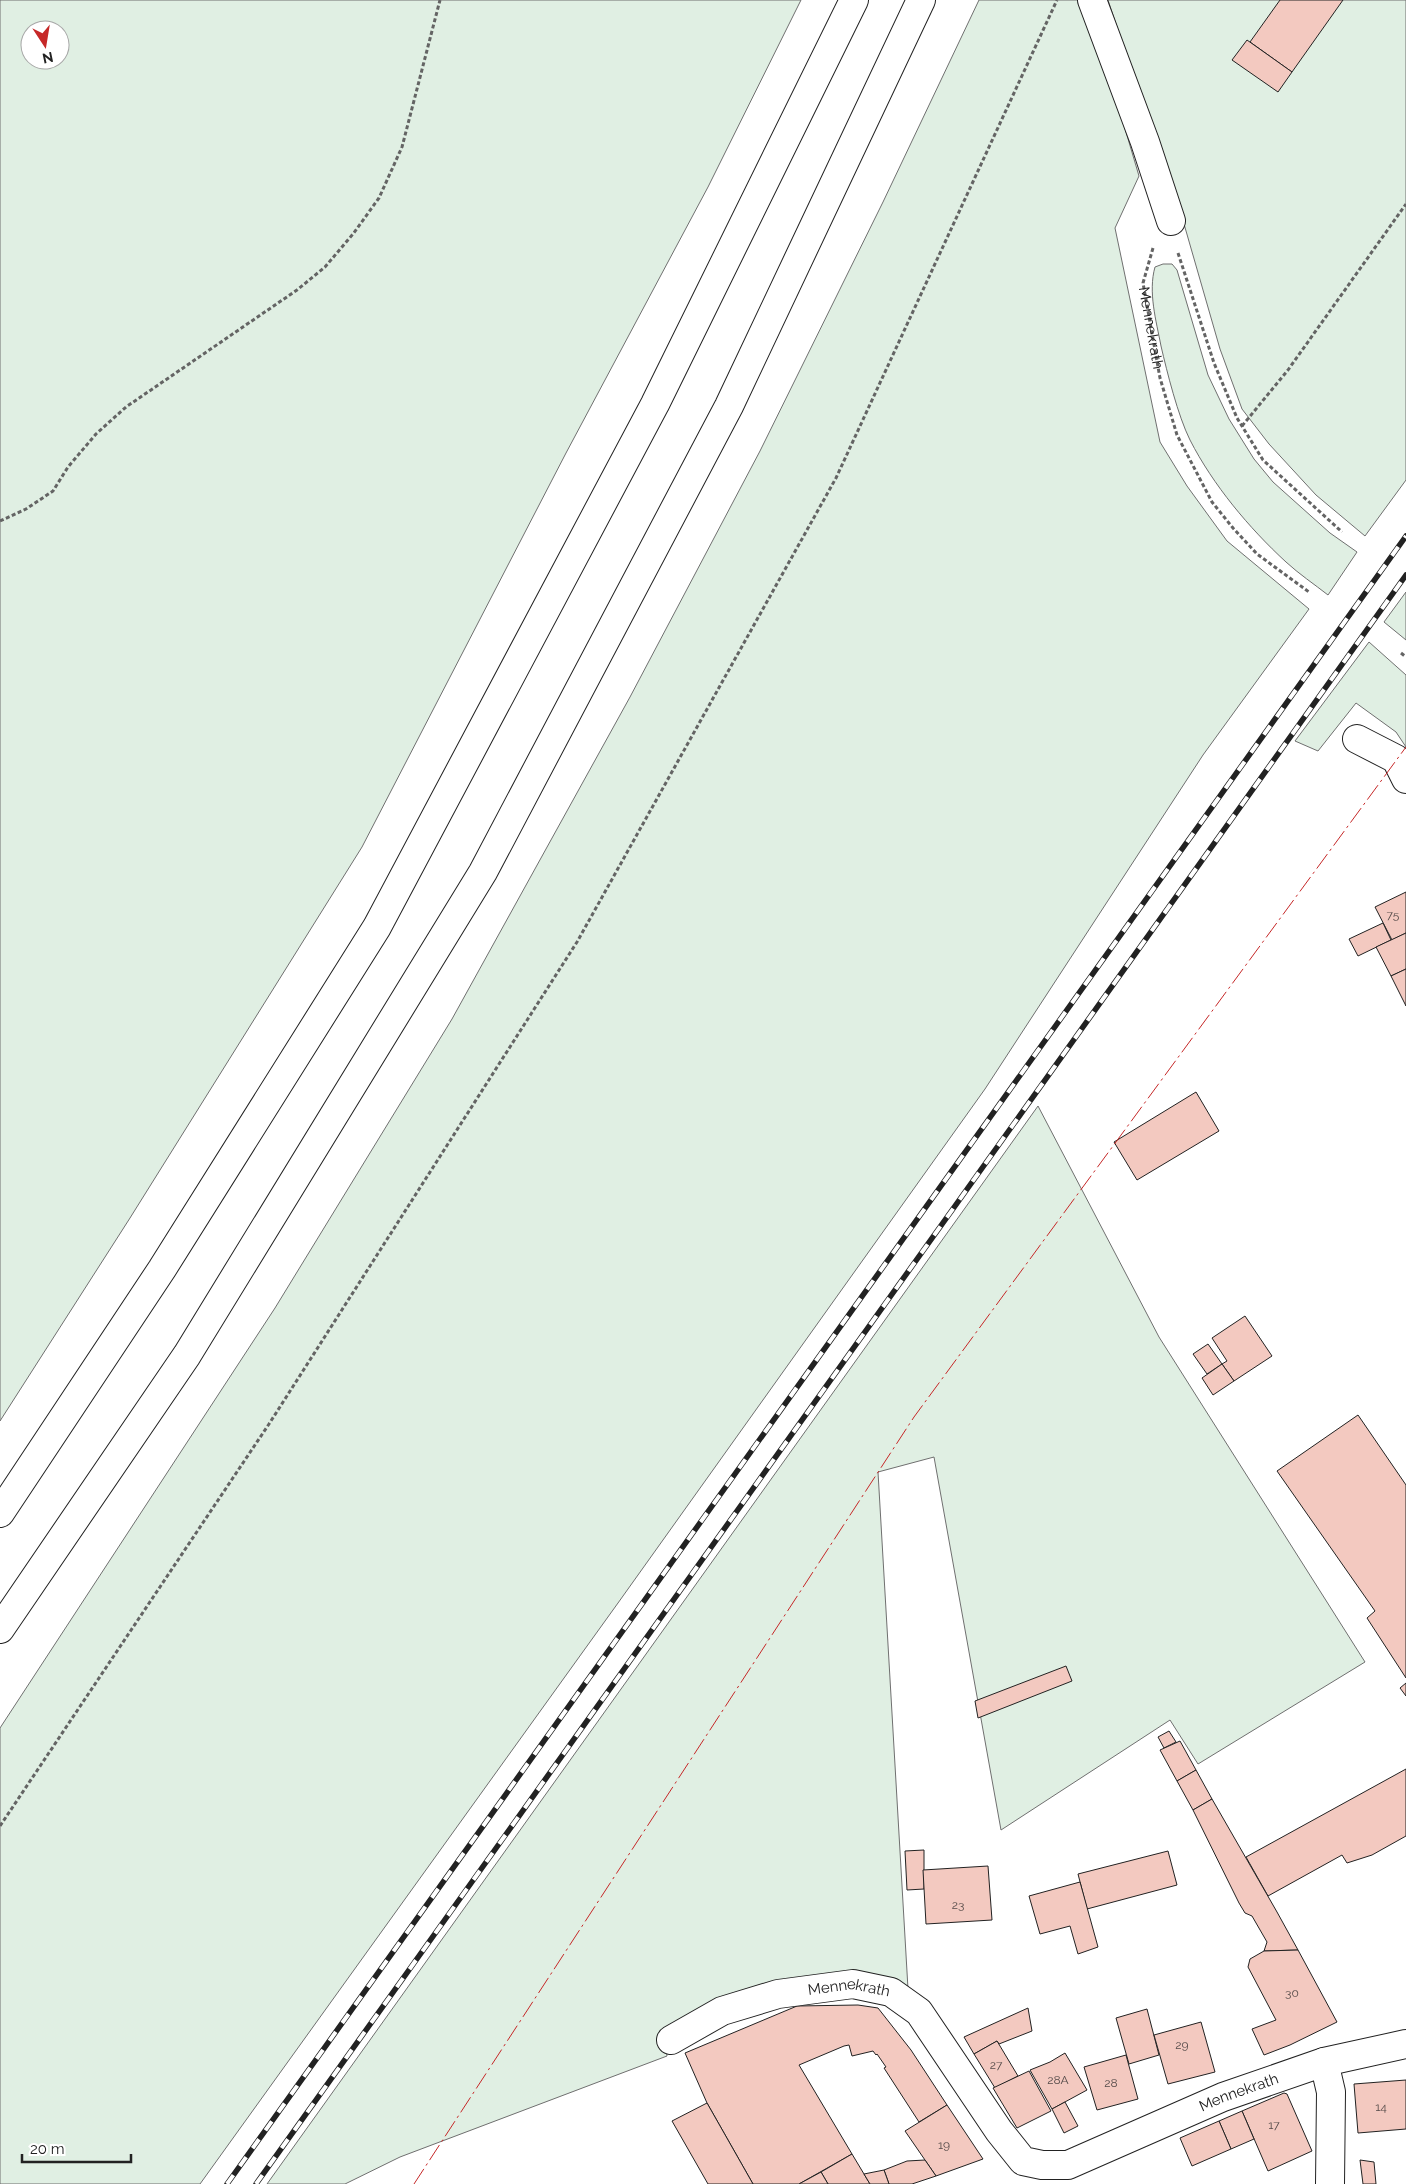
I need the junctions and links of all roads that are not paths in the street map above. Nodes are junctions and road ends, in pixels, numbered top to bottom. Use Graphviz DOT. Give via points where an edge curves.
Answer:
graph roads {
  1 [pos="854,0"];
  2 [pos="921,0"];
  3 [pos="1092,0"];
  4 [pos="1171,221"];
  5 [pos="1357,739"];
  6 [pos="1406,779"];
  7 [pos="0,1513"];
  8 [pos="0,1629"];
  9 [pos="671,2040"];
  10 [pos="1406,2044"];
  11 [pos="1324,2062"];
  12 [pos="1043,2174"];
  13 [pos="1330,2184"];
  1 -- 7 [label="main road" via="655,404 377,927 162,1269"];
  2 -- 8 [label="main road" via="729,406 483,872 188,1355"];
  3 -- 4 [label="main road"];
  5 -- 6 [label="main road" via="1396,759"];
  9 -- 12 [label="main road, Mennekrath" via="722,2011 778,1994 853,1984 891,1992 919,2012 999,2131 1023,2161"];
  10 -- 11 [label="main road, Mennekrath"];
  11 -- 12 [label="main road, Mennekrath" via="1223,2097"];
  11 -- 13 [label="main road" via="1330,2092"];
}
